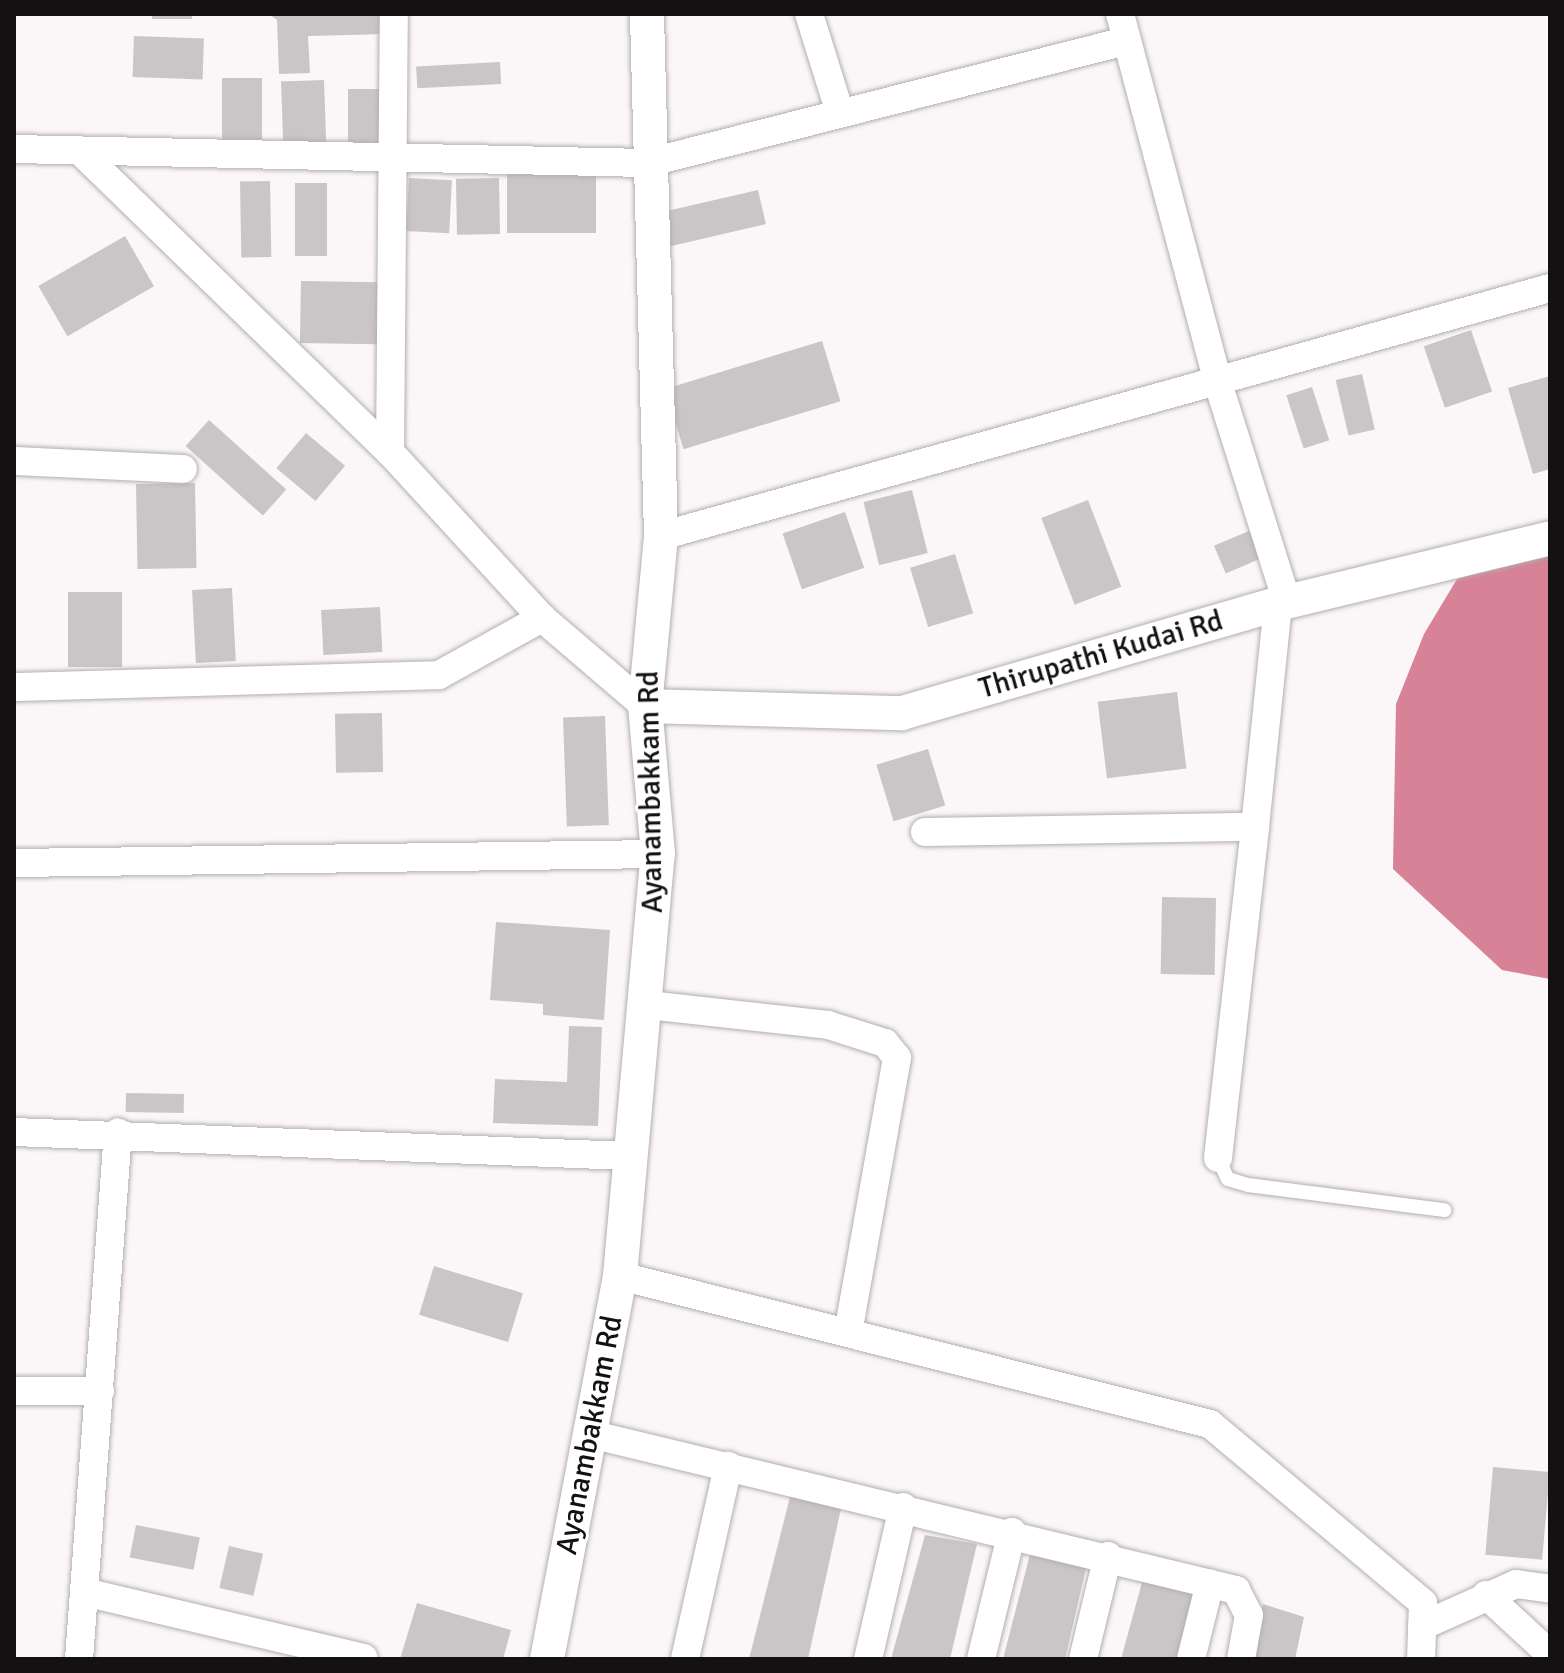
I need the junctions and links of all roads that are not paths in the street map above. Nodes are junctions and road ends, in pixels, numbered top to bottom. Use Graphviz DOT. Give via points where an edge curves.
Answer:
graph roads {
  1 [pos="394,14"];
  2 [pos="647,14"];
  3 [pos="809,14"];
  4 [pos="1123,27"];
  5 [pos="840,113"];
  6 [pos="14,149"];
  7 [pos="79,150"];
  8 [pos="395,156"];
  9 [pos="647,163"];
  10 [pos="1550,288"];
  11 [pos="1218,383"];
  12 [pos="390,452"];
  13 [pos="14,461"];
  14 [pos="183,469"];
  15 [pos="661,536"];
  16 [pos="1550,538"];
  17 [pos="1283,603"];
  18 [pos="542,618"];
  19 [pos="14,687"];
  20 [pos="645,706"];
  21 [pos="1255,827"];
  22 [pos="925,832"];
  23 [pos="658,854"];
  24 [pos="14,863"];
  25 [pos="648,1005"];
  26 [pos="14,1132"];
  27 [pos="118,1132"];
  28 [pos="628,1156"];
  29 [pos="1218,1158"];
  30 [pos="1444,1210"];
  31 [pos="620,1276"];
  32 [pos="848,1333"];
  33 [pos="14,1391"];
  34 [pos="100,1391"];
  35 [pos="590,1434"];
  36 [pos="728,1466"];
  37 [pos="903,1507"];
  38 [pos="1012,1532"];
  39 [pos="1108,1556"];
  40 [pos="1210,1583"];
  41 [pos="1550,1589"];
  42 [pos="89,1593"];
  43 [pos="1486,1595"];
  44 [pos="1422,1626"];
  45 [pos="1550,1654"];
  46 [pos="363,1658"];
  47 [pos="79,1659"];
  48 [pos="547,1659"];
  49 [pos="685,1659"];
  50 [pos="868,1659"];
  51 [pos="981,1659"];
  52 [pos="1083,1659"];
  53 [pos="1191,1659"];
  54 [pos="1241,1659"];
  55 [pos="1421,1659"];
  1 -- 8 [label="street"];
  2 -- 9 [label="street, Ayanambakkam Rd"];
  3 -- 5 [label="street"];
  4 -- 5 [label="street"];
  4 -- 11 [label="street"];
  5 -- 9 [label="street"];
  6 -- 7 [label="street"];
  7 -- 8 [label="street"];
  7 -- 12 [label="street"];
  8 -- 9 [label="street"];
  8 -- 12 [label="street"];
  9 -- 15 [label="street, Ayanambakkam Rd"];
  10 -- 11 [label="street"];
  11 -- 15 [label="street"];
  11 -- 17 [label="street"];
  12 -- 18 [label="street"];
  13 -- 14 [label="street"];
  15 -- 20 [label="street, Ayanambakkam Rd"];
  16 -- 17 [label="street, Thirupathi Kudai Rd"];
  17 -- 20 [label="street, Thirupathi Kudai Rd" via="902,713"];
  17 -- 21 [label="street"];
  18 -- 19 [label="street" via="439,675"];
  18 -- 20 [label="street"];
  20 -- 23 [label="street, Ayanambakkam Rd"];
  21 -- 22 [label="street"];
  21 -- 29 [label="street"];
  23 -- 24 [label="street"];
  23 -- 25 [label="street, Ayanambakkam Rd"];
  25 -- 28 [label="street, Ayanambakkam Rd"];
  25 -- 32 [label="street" via="828,1025 885,1043 897,1058"];
  26 -- 27 [label="street"];
  27 -- 28 [label="street"];
  27 -- 34 [label="street"];
  28 -- 31 [label="street, Ayanambakkam Rd"];
  29 -- 30 [label="lane" via="1228,1179 1248,1185"];
  31 -- 32 [label="street"];
  31 -- 35 [label="street, Ayanambakkam Rd"];
  32 -- 44 [label="street" via="1210,1424 1423,1603"];
  33 -- 34 [label="street"];
  34 -- 42 [label="street"];
  35 -- 36 [label="street"];
  35 -- 48 [label="street, Ayanambakkam Rd"];
  36 -- 37 [label="street"];
  36 -- 49 [label="street"];
  37 -- 38 [label="street"];
  37 -- 50 [label="street"];
  38 -- 39 [label="street"];
  38 -- 51 [label="street"];
  39 -- 40 [label="street"];
  39 -- 52 [label="street"];
  40 -- 53 [label="street"];
  40 -- 54 [label="street" via="1236,1590 1249,1615"];
  41 -- 43 [label="street" via="1516,1584"];
  42 -- 46 [label="street"];
  42 -- 47 [label="street"];
  43 -- 44 [label="street"];
  43 -- 45 [label="street"];
  44 -- 55 [label="street"];
}
